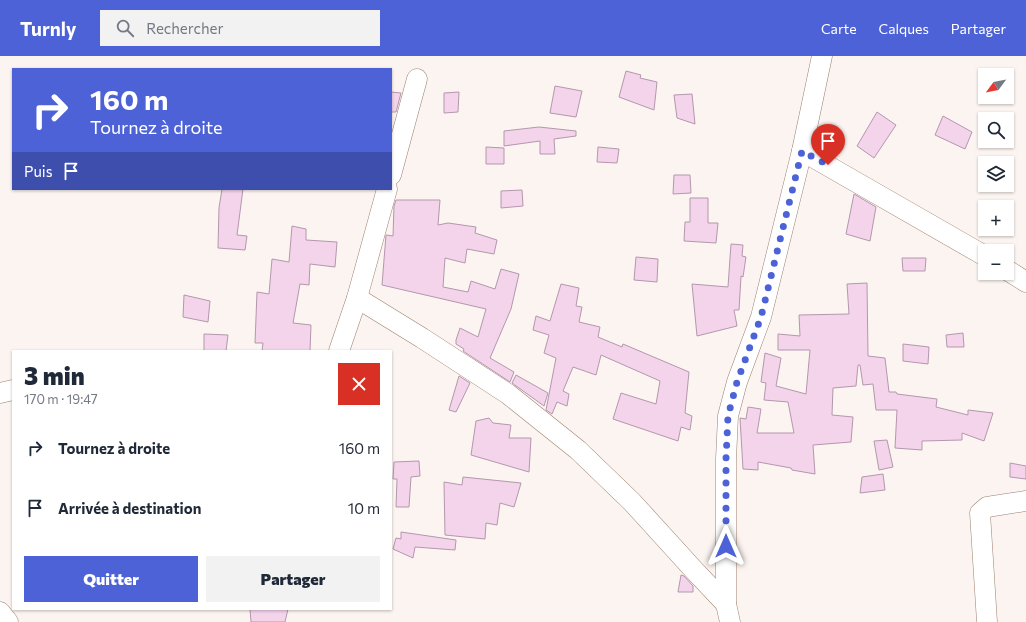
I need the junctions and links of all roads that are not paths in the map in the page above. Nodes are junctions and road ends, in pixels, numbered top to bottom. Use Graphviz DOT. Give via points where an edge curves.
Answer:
graph roads {
  1 [pos="822,56"];
  2 [pos="417,79"];
  3 [pos="802,151"];
  4 [pos="392,171"];
  5 [pos="387,190"];
  6 [pos="978,252"];
  7 [pos="1014,274"];
  8 [pos="1026,282"];
  9 [pos="357,298"];
  10 [pos="339,350"];
  11 [pos="12,390"];
  12 [pos="0,393"];
  13 [pos="1026,501"];
  14 [pos="0,612"];
  15 [pos="728,613"];
  16 [pos="8,622"];
  17 [pos="987,622"];
  1 -- 3 [label="street"];
  2 -- 4 [label="street"];
  3 -- 6 [label="street"];
  3 -- 15 [label="street" via="761,317 737,382 728,416"];
  5 -- 9 [label="street"];
  7 -- 8 [label="street"];
  9 -- 10 [label="street"];
  9 -- 15 [label="street" via="508,394 578,450 632,502"];
  11 -- 12 [label="street"];
  13 -- 17 [label="street" via="987,506 980,513"];
  14 -- 16 [label="street"];
}
